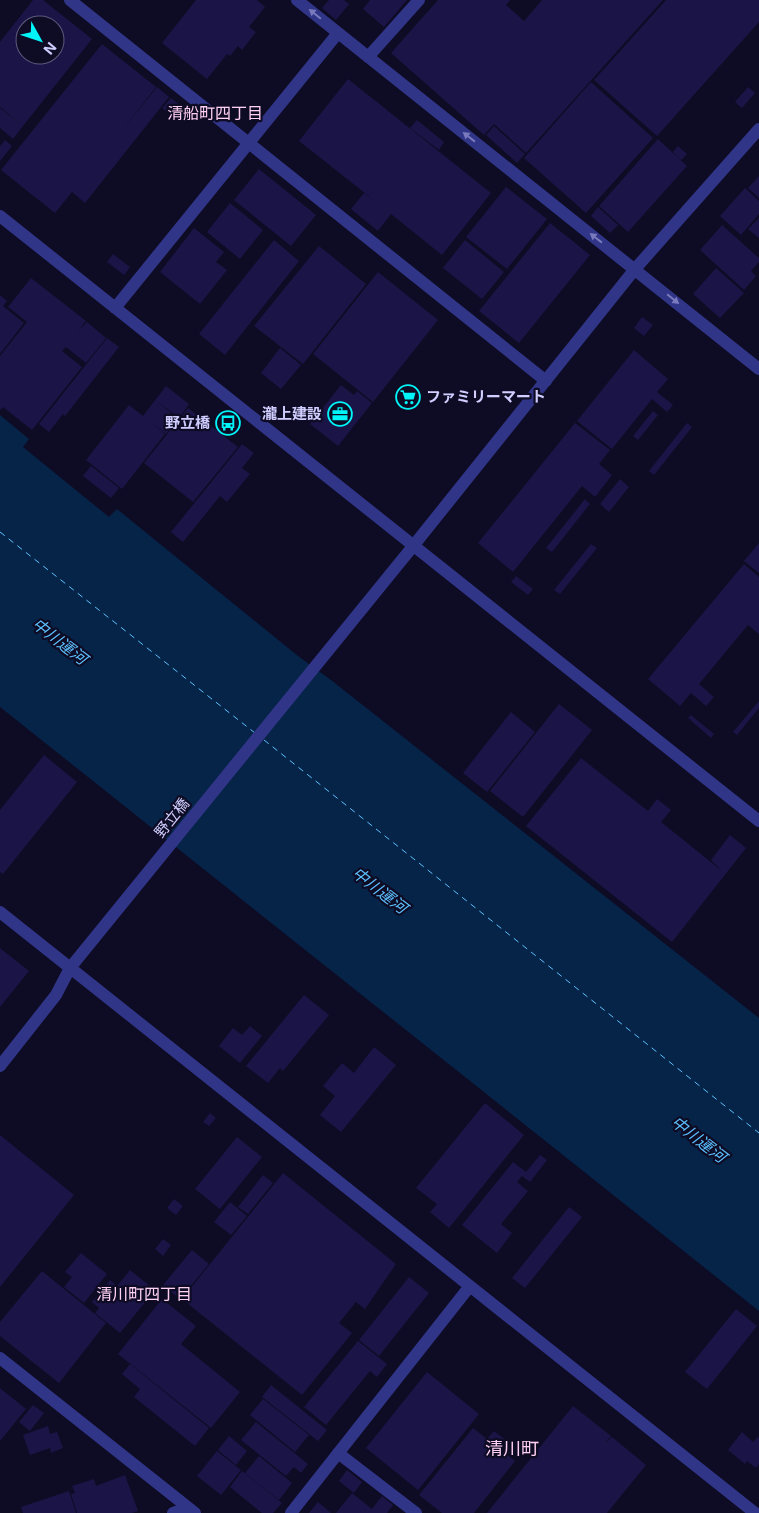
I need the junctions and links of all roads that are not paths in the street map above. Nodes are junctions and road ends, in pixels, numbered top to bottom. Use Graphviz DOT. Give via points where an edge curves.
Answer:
graph roads {
  1 [pos="70,0"];
  2 [pos="296,0"];
  3 [pos="420,0"];
  4 [pos="338,33"];
  5 [pos="368,57"];
  6 [pos="759,129"];
  7 [pos="248,143"];
  8 [pos="0,216"];
  9 [pos="635,269"];
  10 [pos="115,308"];
  11 [pos="759,369"];
  12 [pos="546,381"];
  13 [pos="414,546"];
  14 [pos="759,821"];
  15 [pos="0,912"];
  16 [pos="70,968"];
  17 [pos="0,1066"];
  18 [pos="470,1286"];
  19 [pos="0,1358"];
  20 [pos="338,1452"];
  21 [pos="191,1510"];
  22 [pos="173,1513"];
  23 [pos="291,1513"];
  24 [pos="416,1513"];
  25 [pos="755,1513"];
  1 -- 7 [label="street"];
  4 -- 2 [label="street, one-way"];
  3 -- 5 [label="street"];
  4 -- 5 [label="street"];
  4 -- 7 [label="street"];
  9 -- 5 [label="street, one-way"];
  6 -- 9 [label="street, 野立橋"];
  7 -- 10 [label="street"];
  7 -- 12 [label="street"];
  8 -- 10 [label="street"];
  9 -- 11 [label="street, one-way"];
  9 -- 12 [label="street, 野立橋"];
  10 -- 13 [label="street"];
  12 -- 13 [label="street, 野立橋"];
  13 -- 14 [label="street"];
  13 -- 16 [label="street, 野立橋"];
  15 -- 16 [label="street"];
  16 -- 17 [label="street, 野立橋" via="56,995"];
  16 -- 18 [label="street"];
  18 -- 20 [label="street"];
  18 -- 25 [label="street"];
  19 -- 21 [label="street"];
  20 -- 23 [label="street"];
  20 -- 24 [label="street"];
  21 -- 22 [label="street"];
}
